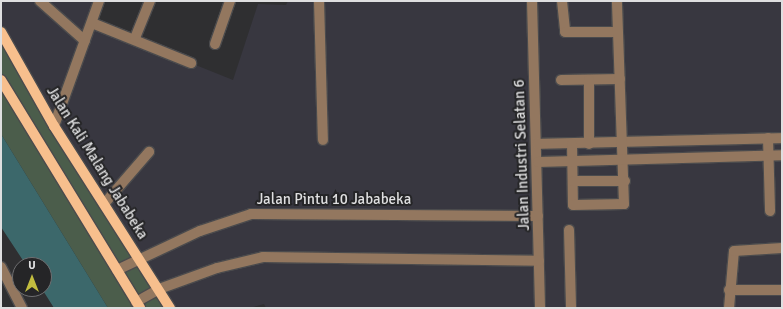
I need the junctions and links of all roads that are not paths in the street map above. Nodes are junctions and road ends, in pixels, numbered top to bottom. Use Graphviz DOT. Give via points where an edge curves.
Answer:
graph roads {
  1 [pos="40,1"];
  2 [pos="100,1"];
  3 [pos="150,1"];
  4 [pos="230,1"];
  5 [pos="319,1"];
  6 [pos="532,1"];
  7 [pos="562,1"];
  8 [pos="617,1"];
  9 [pos="92,23"];
  10 [pos="1,32"];
  11 [pos="617,32"];
  12 [pos="135,38"];
  13 [pos="85,41"];
  14 [pos="215,44"];
  15 [pos="191,63"];
  16 [pos="620,79"];
  17 [pos="1,80"];
  18 [pos="562,80"];
  19 [pos="589,80"];
  20 [pos="54,126"];
  21 [pos="768,138"];
  22 [pos="782,138"];
  23 [pos="323,140"];
  24 [pos="537,144"];
  25 [pos="572,144"];
  26 [pos="589,144"];
  27 [pos="623,144"];
  28 [pos="149,152"];
  29 [pos="769,155"];
  30 [pos="782,155"];
  31 [pos="572,160"];
  32 [pos="624,160"];
  33 [pos="538,162"];
  34 [pos="573,181"];
  35 [pos="625,181"];
  36 [pos="104,204"];
  37 [pos="770,211"];
  38 [pos="538,216"];
  39 [pos="568,230"];
  40 [pos="782,248"];
  41 [pos="139,257"];
  42 [pos="539,261"];
  43 [pos="1,267"];
  44 [pos="117,270"];
  45 [pos="158,289"];
  46 [pos="729,290"];
  47 [pos="782,290"];
  48 [pos="138,305"];
  49 [pos="22,308"];
  50 [pos="170,308"];
  51 [pos="540,308"];
  52 [pos="571,308"];
  53 [pos="729,308"];
  1 -- 13 [label="street"];
  2 -- 9 [label="street"];
  3 -- 12 [label="street"];
  4 -- 14 [label="street"];
  5 -- 23 [label="street"];
  6 -- 24 [label="street, Jalan Industri Selatan 6"];
  7 -- 11 [label="street" via="565,32"];
  8 -- 11 [label="street"];
  9 -- 12 [label="street"];
  9 -- 13 [label="street"];
  10 -- 20 [label="main road, Jalan Kali Malang Jababeka"];
  11 -- 16 [label="street"];
  12 -- 15 [label="street"];
  13 -- 20 [label="street"];
  16 -- 19 [label="street"];
  16 -- 27 [label="street"];
  17 -- 44 [label="main road"];
  18 -- 19 [label="street"];
  19 -- 26 [label="street"];
  20 -- 36 [label="main road, Jalan Kali Malang Jababeka"];
  21 -- 22 [label="street"];
  21 -- 27 [label="street"];
  21 -- 29 [label="street"];
  24 -- 25 [label="street"];
  24 -- 33 [label="street, Jalan Industri Selatan 6"];
  25 -- 26 [label="street"];
  25 -- 31 [label="street"];
  26 -- 27 [label="street"];
  27 -- 32 [label="street"];
  28 -- 36 [label="street"];
  29 -- 30 [label="street"];
  29 -- 32 [label="street"];
  29 -- 37 [label="street"];
  31 -- 32 [label="street"];
  31 -- 33 [label="street"];
  31 -- 34 [label="street"];
  32 -- 35 [label="street"];
  33 -- 38 [label="street, Jalan Industri Selatan 6"];
  34 -- 35 [label="street"];
  34 -- 35 [label="street" via="574,206 621,205 626,201"];
  36 -- 41 [label="main road, Jalan Kali Malang Jababeka"];
  38 -- 41 [label="street, Jalan Pintu 10 Jababeka" via="252,214 220,223"];
  38 -- 42 [label="street, Jalan Industri Selatan 6"];
  39 -- 52 [label="street"];
  40 -- 46 [label="street" via="734,251"];
  41 -- 44 [label="street, Jalan Pintu 10 Jababeka"];
  41 -- 45 [label="main road, Jalan Kali Malang Jababeka"];
  42 -- 45 [label="street" via="263,257"];
  42 -- 51 [label="street, Jalan Industri Selatan 6"];
  43 -- 49 [label="street"];
  44 -- 48 [label="main road"];
  45 -- 48 [label="street"];
  45 -- 50 [label="main road, Jalan Kali Malang Jababeka"];
  46 -- 47 [label="street"];
  46 -- 53 [label="street"];
}
